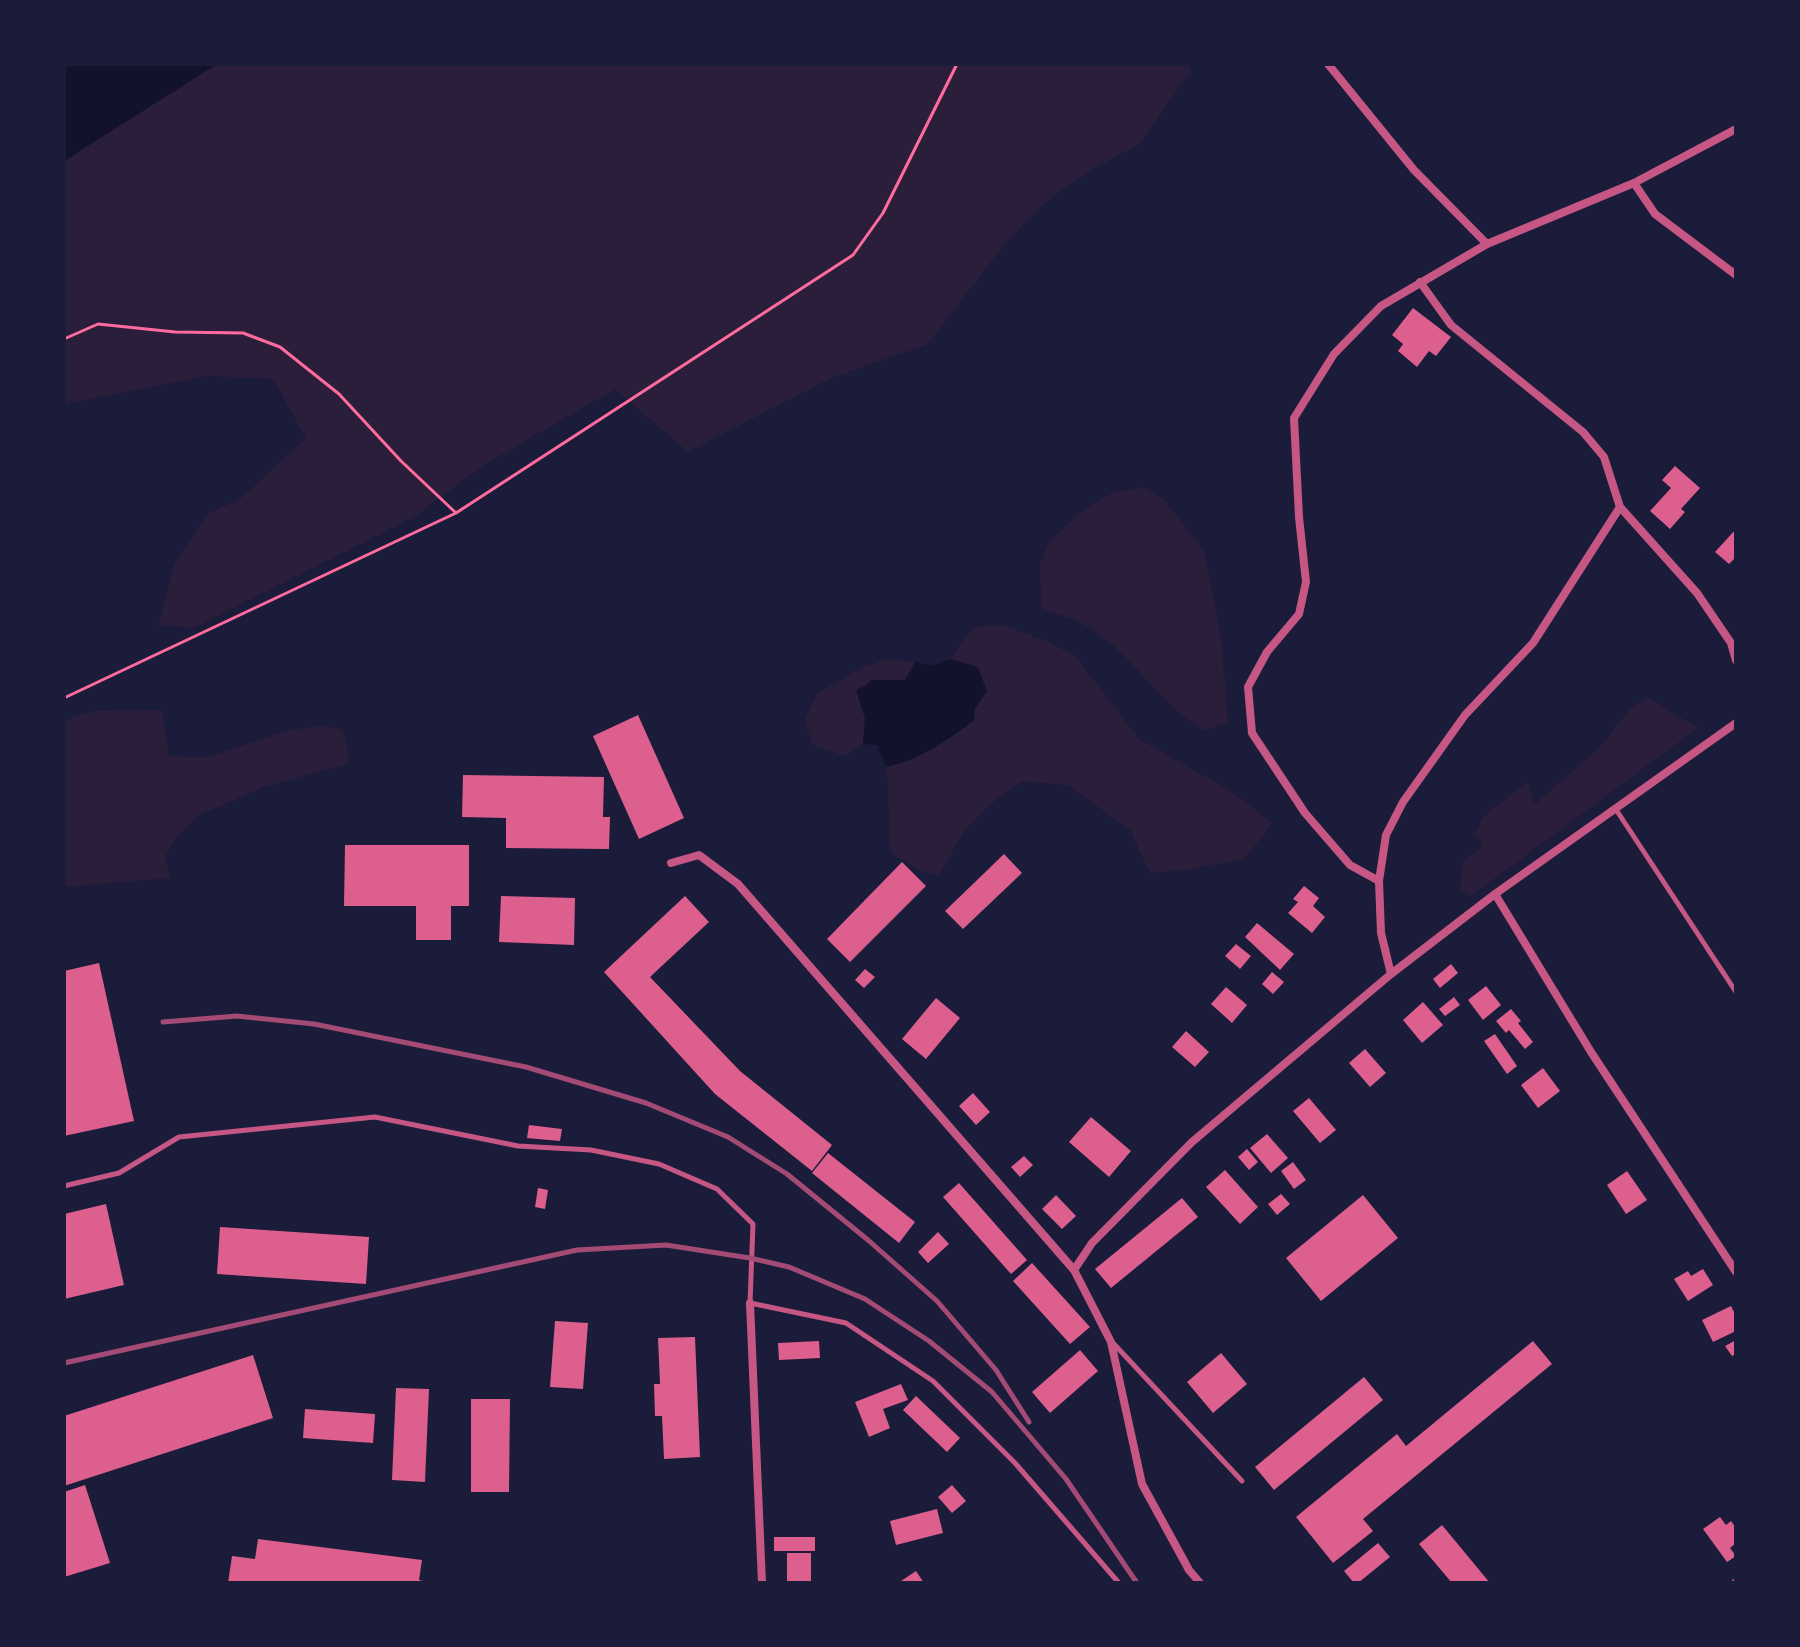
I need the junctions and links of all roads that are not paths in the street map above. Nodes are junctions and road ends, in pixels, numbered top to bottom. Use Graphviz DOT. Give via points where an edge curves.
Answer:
graph roads {
  1 [pos="1328,64"];
  2 [pos="1736,129"];
  3 [pos="1634,183"];
  4 [pos="1487,244"];
  5 [pos="1736,275"];
  6 [pos="1420,282"];
  7 [pos="1620,507"];
  8 [pos="1736,660"];
  9 [pos="1736,723"];
  10 [pos="1615,807"];
  11 [pos="671,863"];
  12 [pos="1379,881"];
  13 [pos="1495,894"];
  14 [pos="1391,974"];
  15 [pos="1736,992"];
  16 [pos="64,1186"];
  17 [pos="1074,1270"];
  18 [pos="1736,1272"];
  19 [pos="750,1303"];
  20 [pos="1111,1342"];
  21 [pos="1242,1481"];
  22 [pos="762,1583"];
  23 [pos="1119,1583"];
  24 [pos="1200,1583"];
  1 -- 4 [label="street" via="1414,170"];
  2 -- 3 [label="street"];
  3 -- 4 [label="street"];
  3 -- 5 [label="street" via="1655,214"];
  4 -- 6 [label="street"];
  6 -- 7 [label="street" via="1451,325 1583,432 1604,457"];
  6 -- 12 [label="street" via="1381,306 1334,354 1294,418 1306,582 1299,614 1267,652 1248,687 1252,733 1305,813 1350,865"];
  7 -- 8 [label="street" via="1697,593 1731,643"];
  7 -- 12 [label="street" via="1533,643 1465,715 1403,802 1386,835"];
  9 -- 10 [label="street"];
  10 -- 13 [label="street"];
  10 -- 15 [label="lane"];
  11 -- 17 [label="street" via="699,855 738,884"];
  12 -- 14 [label="street" via="1381,933"];
  13 -- 14 [label="street"];
  13 -- 18 [label="street"];
  14 -- 17 [label="street" via="1192,1142 1092,1243"];
  16 -- 19 [label="lane" via="119,1173 179,1137 375,1117 518,1146 591,1150 659,1164 717,1189 753,1224"];
  17 -- 20 [label="street"];
  19 -- 22 [label="street"];
  19 -- 23 [label="lane" via="846,1323 933,1381 1015,1463"];
  20 -- 21 [label="lane"];
  20 -- 24 [label="street" via="1142,1484"];
}
